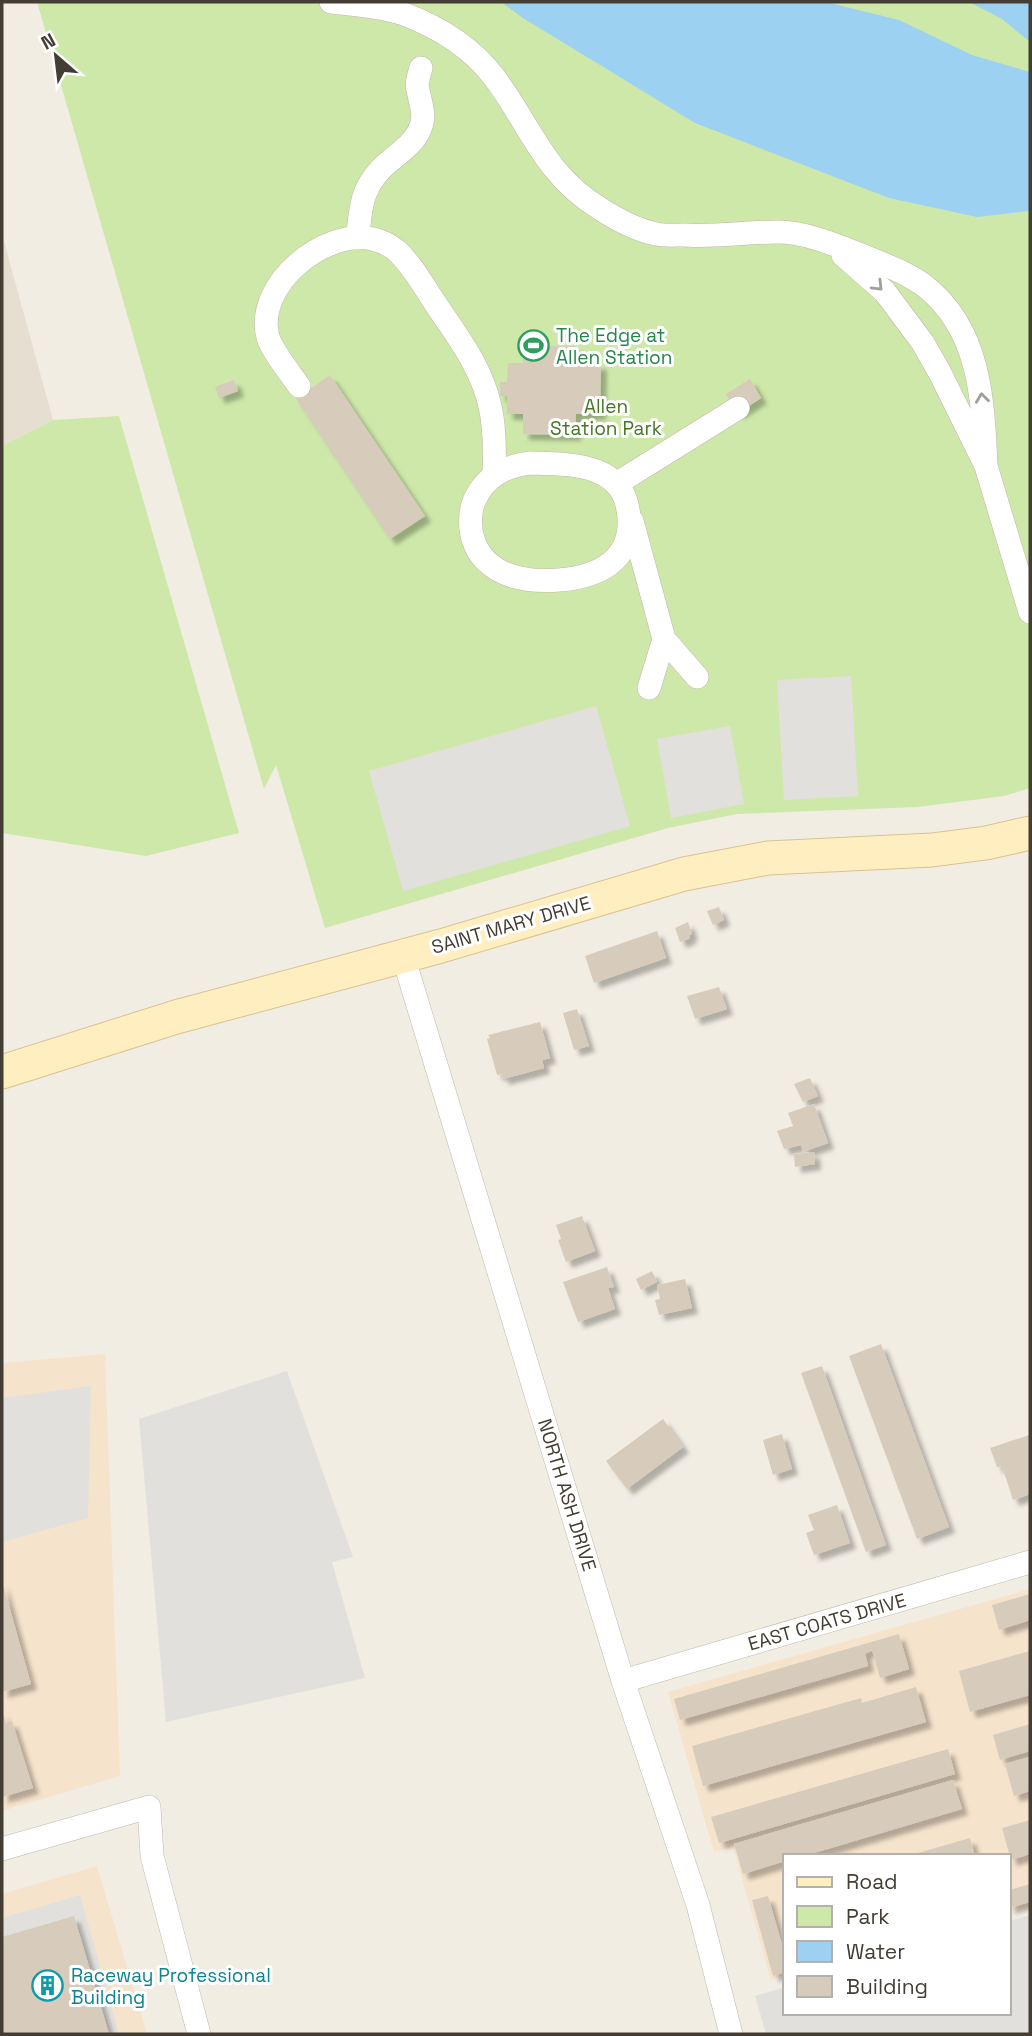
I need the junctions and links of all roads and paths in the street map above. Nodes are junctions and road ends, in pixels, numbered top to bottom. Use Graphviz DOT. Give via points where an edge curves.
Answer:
graph roads {
  1 [pos="331,2"];
  2 [pos="421,68"];
  3 [pos="358,238"];
  4 [pos="827,242"];
  5 [pos="299,386"];
  6 [pos="738,408"];
  7 [pos="986,466"];
  8 [pos="494,475"];
  9 [pos="616,484"];
  10 [pos="628,506"];
  11 [pos="1030,612"];
  12 [pos="664,639"];
  13 [pos="697,677"];
  14 [pos="649,688"];
  15 [pos="1030,833"];
  16 [pos="403,956"];
  17 [pos="2,1072"];
  18 [pos="1030,1562"];
  19 [pos="623,1681"];
  20 [pos="2,1849"];
  21 [pos="199,2034"];
  22 [pos="731,2034"];
  1 -- 4 [label="street" via="403,14 453,38 494,78 546,160 567,184 617,219 657,234 713,237 780,232"];
  2 -- 3 [label="street" via="418,90 423,118 419,131 367,188 360,205"];
  3 -- 5 [label="street" via="332,243 289,271 274,291 267,315 268,339"];
  3 -- 8 [label="street" via="394,248 409,264 475,363 490,406"];
  4 -- 7 [label="street, one-way" via="903,313 940,373"];
  7 -- 4 [label="street, one-way" via="979,380 969,345 947,307 897,269"];
  6 -- 9 [label="street"];
  7 -- 11 [label="street"];
  8 -- 9 [label="street" via="530,463 570,464 587,466"];
  8 -- 10 [label="street" via="481,487 470,521 480,555 509,576 550,581 591,575 607,567 620,554 627,537"];
  9 -- 10 [label="street"];
  10 -- 12 [label="street"];
  12 -- 13 [label="street"];
  12 -- 14 [label="street"];
  15 -- 16 [label="street, SAINT MARY DRIVE" via="932,850 768,859 684,874"];
  16 -- 17 [label="street, SAINT MARY DRIVE" via="176,1017"];
  16 -- 19 [label="street, NORTH ASH DRIVE"];
  18 -- 19 [label="street, EAST COATS DRIVE"];
  19 -- 22 [label="street, NORTH ASH DRIVE" via="698,1905"];
  20 -- 21 [label="street" via="149,1807 152,1856"];
}
